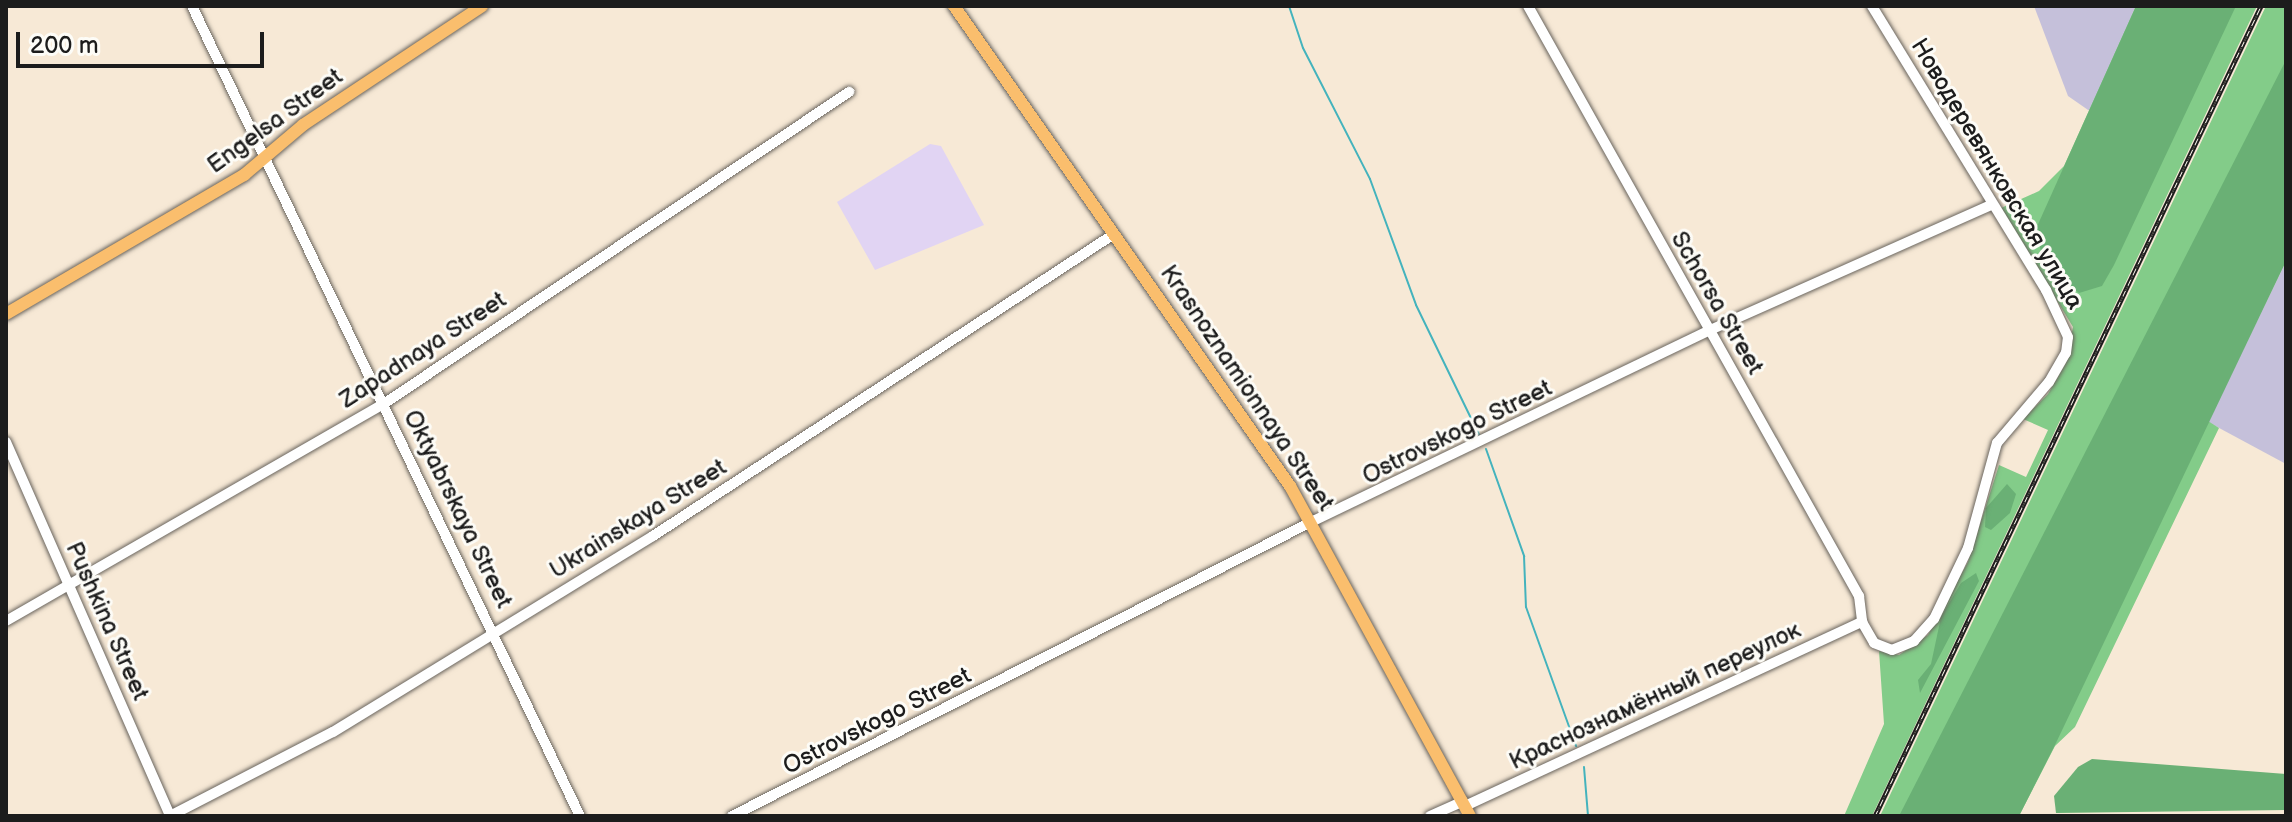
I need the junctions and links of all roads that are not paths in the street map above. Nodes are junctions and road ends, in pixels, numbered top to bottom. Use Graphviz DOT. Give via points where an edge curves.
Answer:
graph roads {
  1 [pos="192,6"];
  2 [pos="482,6"];
  3 [pos="954,6"];
  4 [pos="1528,6"];
  5 [pos="1872,6"];
  6 [pos="849,92"];
  7 [pos="268,155"];
  8 [pos="1991,205"];
  9 [pos="1114,234"];
  10 [pos="6,314"];
  11 [pos="1708,331"];
  12 [pos="385,403"];
  13 [pos="6,442"];
  14 [pos="1313,521"];
  15 [pos="69,584"];
  16 [pos="6,621"];
  17 [pos="1862,622"];
  18 [pos="494,630"];
  19 [pos="1466,807"];
  20 [pos="170,816"];
  21 [pos="580,816"];
  22 [pos="732,816"];
  23 [pos="1430,816"];
  1 -- 7 [label="street, Oktyabrskaya Street"];
  2 -- 7 [label="main road, Engelsa Street" via="303,125"];
  3 -- 9 [label="main road, Krasnoznamionnaya Street"];
  4 -- 11 [label="street, Schorsa Street"];
  5 -- 8 [label="street, Новодеревянковская улица"];
  6 -- 12 [label="street, Zapadnaya Street"];
  7 -- 10 [label="main road, Engelsa Street" via="244,175"];
  7 -- 12 [label="street, Oktyabrskaya Street"];
  8 -- 11 [label="street, Ostrovskogo Street"];
  8 -- 17 [label="street, Новодеревянковская улица" via="2062,317 2066,353 2042,392 2001,436 1968,548 1927,629 1909,645 1892,650 1874,643"];
  9 -- 14 [label="main road, Krasnoznamionnaya Street"];
  9 -- 18 [label="street, Ukrainskaya Street" via="653,536"];
  11 -- 14 [label="street, Ostrovskogo Street"];
  11 -- 17 [label="street, Schorsa Street" via="1859,596"];
  12 -- 15 [label="street, Zapadnaya Street"];
  12 -- 18 [label="street, Oktyabrskaya Street"];
  13 -- 15 [label="street, Pushkina Street"];
  14 -- 19 [label="main road, Krasnoznamionnaya Street"];
  14 -- 22 [label="street, Ostrovskogo Street"];
  15 -- 16 [label="street, Zapadnaya Street"];
  15 -- 20 [label="street, Pushkina Street"];
  17 -- 19 [label="street, Краснознамённый переулок"];
  18 -- 20 [label="street, Ukrainskaya Street" via="333,732"];
  18 -- 21 [label="street, Oktyabrskaya Street"];
  19 -- 23 [label="street, Краснознамённый переулок"];
}
